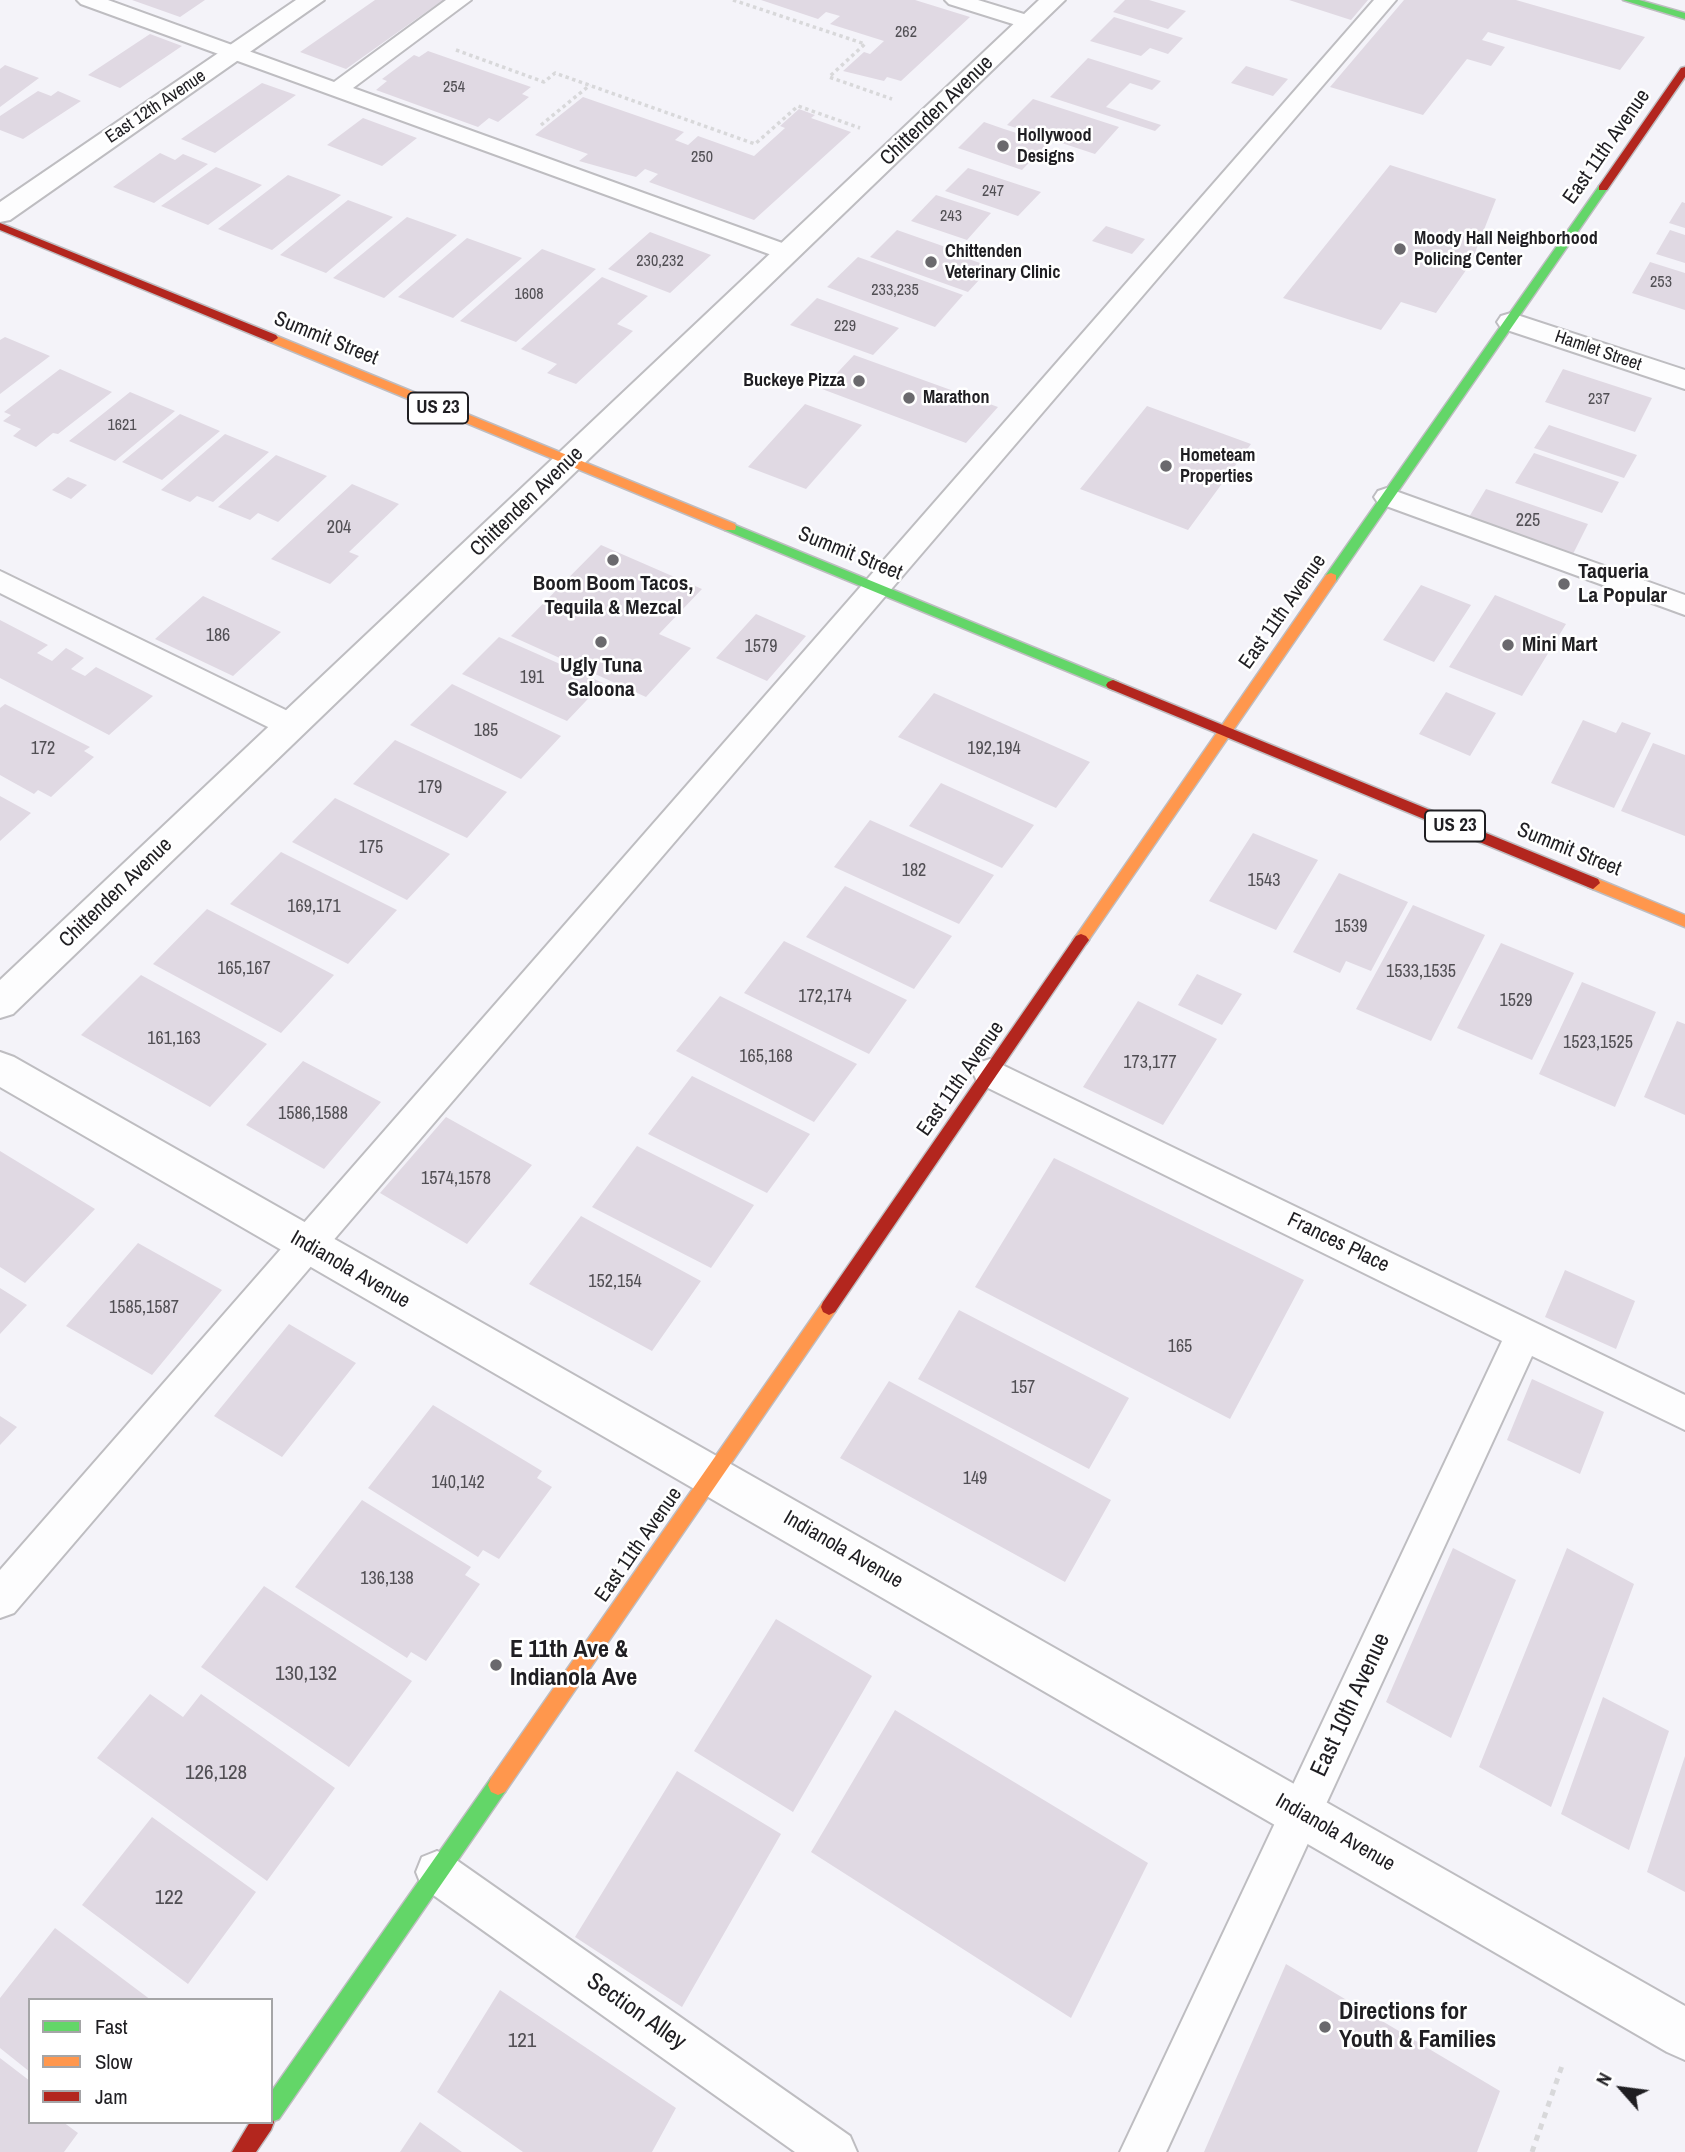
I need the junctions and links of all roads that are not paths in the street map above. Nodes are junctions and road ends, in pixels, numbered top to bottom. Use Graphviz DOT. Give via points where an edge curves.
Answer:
graph roads {
  1 [pos="88,0"];
  2 [pos="312,0"];
  3 [pos="460,0"];
  4 [pos="956,0"];
  5 [pos="1053,0"];
  6 [pos="1385,0"];
  7 [pos="1628,0"];
  8 [pos="1685,16"];
  9 [pos="1030,23"];
  10 [pos="234,53"];
  11 [pos="1685,70"];
  12 [pos="337,90"];
  13 [pos="0,214"];
  14 [pos="0,226"];
  15 [pos="788,253"];
  16 [pos="1511,322"];
  17 [pos="1685,380"];
  18 [pos="568,461"];
  19 [pos="1387,497"];
  20 [pos="0,581"];
  21 [pos="877,588"];
  22 [pos="1685,605"];
  23 [pos="292,726"];
  24 [pos="1225,731"];
  25 [pos="1685,921"];
  26 [pos="0,1003"];
  27 [pos="0,1068"];
  28 [pos="990,1073"];
  29 [pos="307,1246"];
  30 [pos="1524,1333"];
  31 [pos="1685,1413"];
  32 [pos="713,1476"];
  33 [pos="0,1600"];
  34 [pos="1300,1813"];
  35 [pos="437,1872"];
  36 [pos="1685,2034"];
  37 [pos="273,2108"];
  38 [pos="262,2124"];
  39 [pos="243,2152"];
  40 [pos="834,2152"];
  41 [pos="1143,2152"];
  1 -- 10 [label="lane"];
  2 -- 10 [label="street, East 12th Avenue"];
  3 -- 12 [label="lane"];
  4 -- 9 [label="lane"];
  5 -- 9 [label="street, Chittenden Avenue"];
  6 -- 21 [label="lane"];
  7 -- 8 [label="street"];
  9 -- 15 [label="street, Chittenden Avenue"];
  10 -- 12 [label="lane"];
  10 -- 13 [label="street, East 12th Avenue"];
  11 -- 16 [label="street, East 11th Avenue"];
  12 -- 15 [label="lane"];
  14 -- 18 [label="street, Summit Street / US 23"];
  15 -- 18 [label="street, Chittenden Avenue"];
  16 -- 17 [label="street, Hamlet Street"];
  16 -- 19 [label="street, East 11th Avenue"];
  18 -- 21 [label="street, Summit Street / US 23"];
  18 -- 23 [label="street, Chittenden Avenue"];
  19 -- 22 [label="lane"];
  19 -- 24 [label="street, East 11th Avenue"];
  20 -- 23 [label="lane"];
  21 -- 24 [label="street, Summit Street / US 23"];
  21 -- 29 [label="lane"];
  23 -- 26 [label="street, Chittenden Avenue"];
  24 -- 25 [label="street, Summit Street / US 23"];
  24 -- 28 [label="street, East 11th Avenue"];
  27 -- 29 [label="street, Indianola Avenue"];
  28 -- 30 [label="lane, Frances Place"];
  28 -- 32 [label="street, East 11th Avenue"];
  29 -- 32 [label="street, Indianola Avenue"];
  29 -- 33 [label="lane"];
  30 -- 31 [label="lane, Frances Place"];
  30 -- 34 [label="lane, East 10th Avenue"];
  32 -- 34 [label="street, Indianola Avenue"];
  32 -- 35 [label="street, East 11th Avenue"];
  34 -- 36 [label="street, Indianola Avenue"];
  34 -- 41 [label="lane, East 10th Avenue"];
  35 -- 37 [label="street, East 11th Avenue"];
  35 -- 40 [label="lane, Section Alley"];
  38 -- 39 [label="street"];
}
